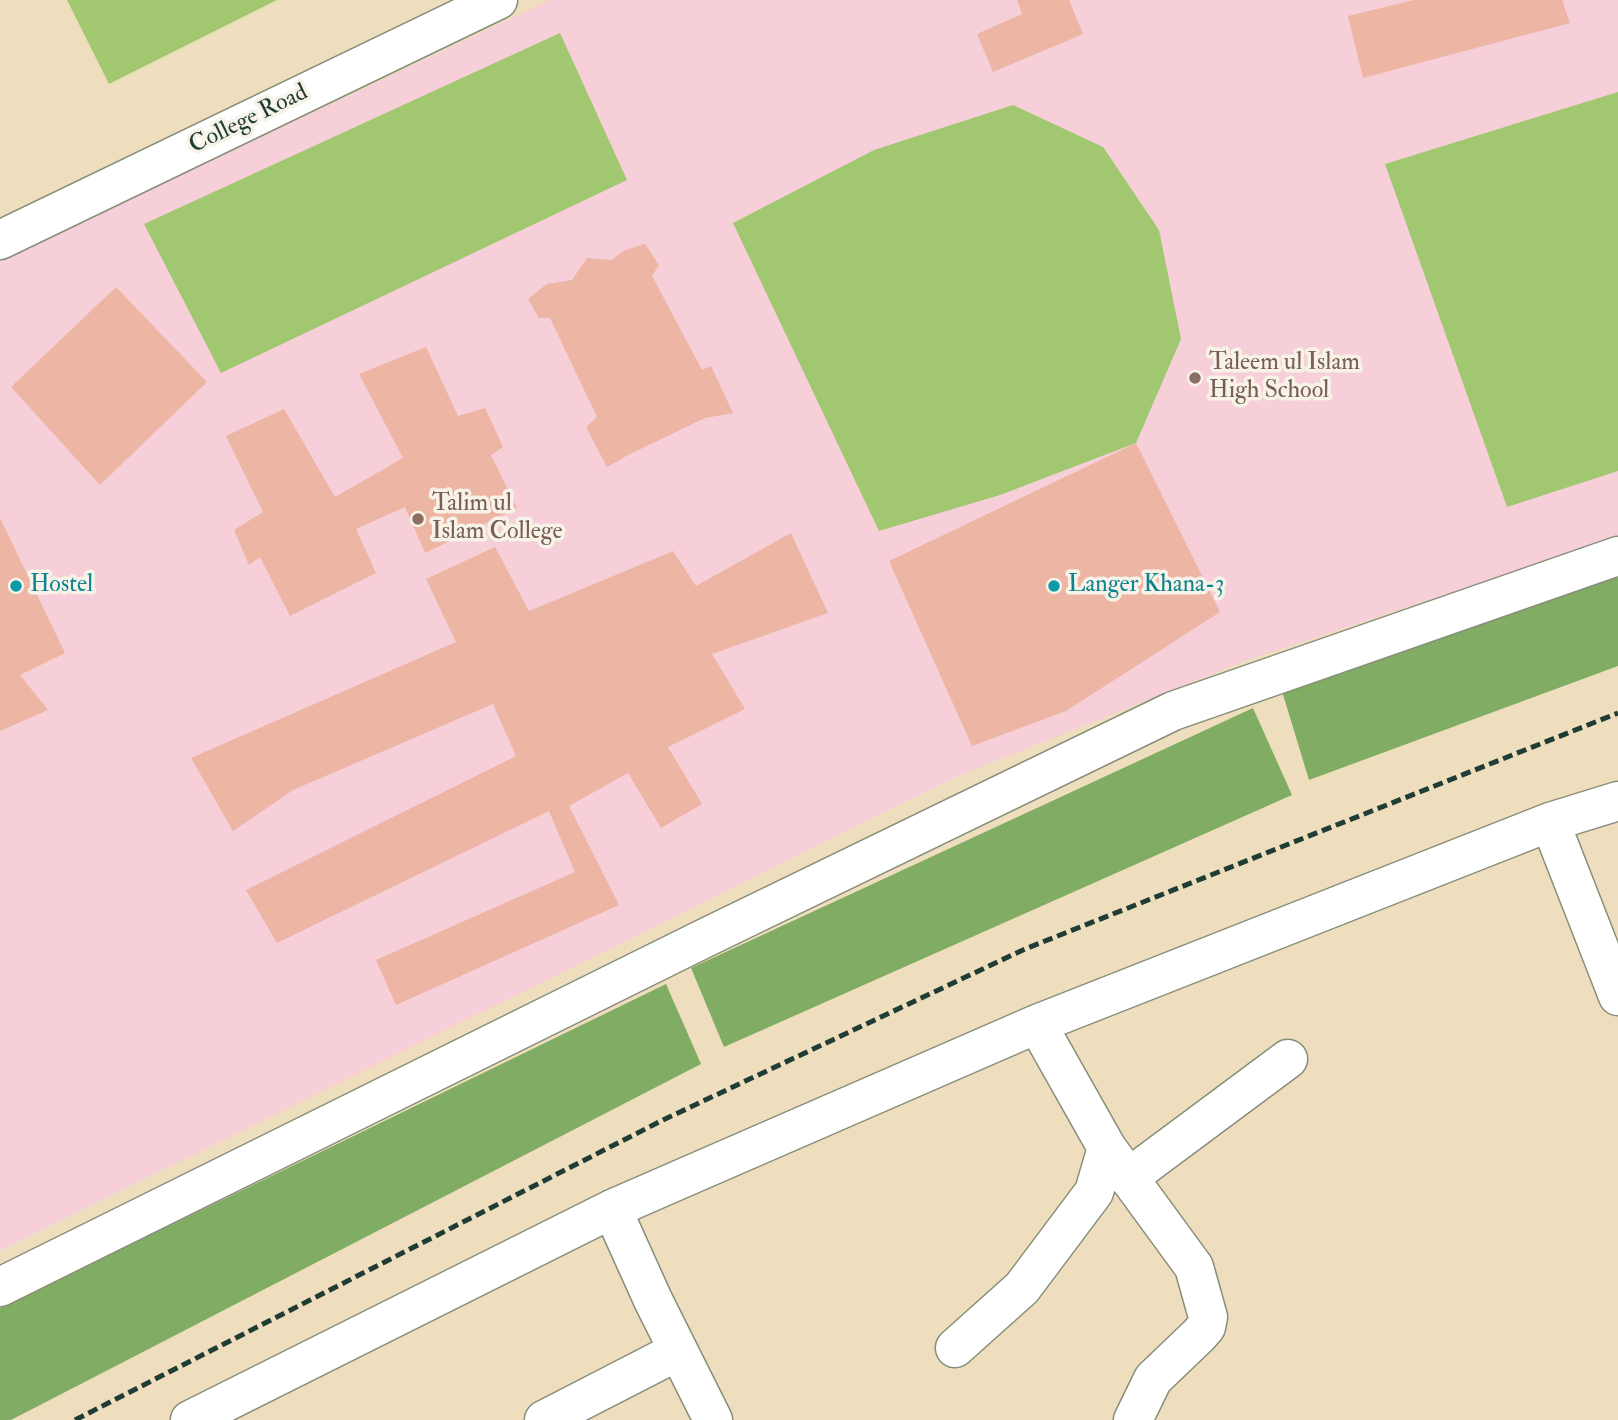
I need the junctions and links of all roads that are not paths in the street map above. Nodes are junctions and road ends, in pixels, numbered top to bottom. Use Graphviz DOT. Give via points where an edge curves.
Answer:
graph roads {
  1 [pos="498,0"];
  2 [pos="0,240"];
  3 [pos="1618,556"];
  4 [pos="1618,801"];
  5 [pos="1550,822"];
  6 [pos="1618,996"];
  7 [pos="1037,1024"];
  8 [pos="1288,1059"];
  9 [pos="1118,1163"];
  10 [pos="612,1209"];
  11 [pos="0,1287"];
  12 [pos="955,1348"];
  13 [pos="678,1351"];
  14 [pos="190,1420"];
  15 [pos="544,1420"];
  16 [pos="713,1420"];
  17 [pos="1133,1420"];
  1 -- 2 [label="street, College Road"];
  3 -- 11 [label="street" via="1173,711"];
  4 -- 5 [label="street"];
  5 -- 6 [label="street"];
  5 -- 7 [label="street"];
  7 -- 9 [label="street"];
  7 -- 10 [label="street"];
  8 -- 9 [label="street"];
  9 -- 12 [label="street" via="1022,1288"];
  9 -- 17 [label="street" via="1194,1267 1208,1317 1199,1335 1153,1379"];
  10 -- 13 [label="street"];
  10 -- 14 [label="street"];
  13 -- 15 [label="street"];
  13 -- 16 [label="street"];
}
